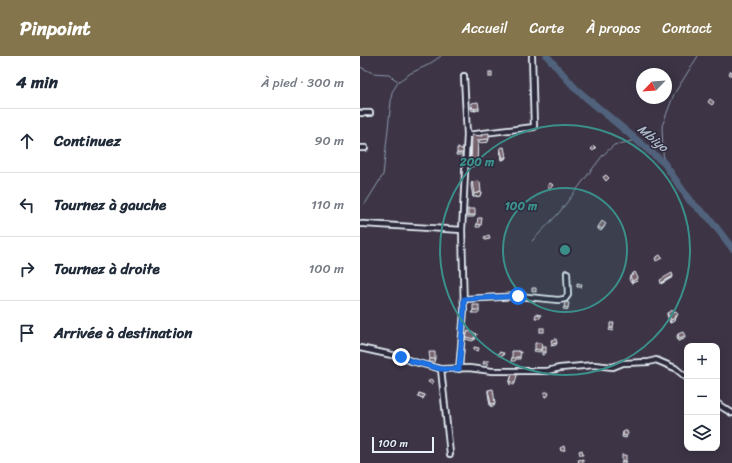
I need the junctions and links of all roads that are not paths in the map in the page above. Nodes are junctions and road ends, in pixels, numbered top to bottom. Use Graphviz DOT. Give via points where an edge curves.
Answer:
graph roads {
  1 [pos="532,56"];
  2 [pos="464,76"];
  3 [pos="360,113"];
  4 [pos="370,113"];
  5 [pos="467,135"];
  6 [pos="360,224"];
  7 [pos="462,230"];
  8 [pos="567,273"];
  9 [pos="464,299"];
  10 [pos="360,348"];
  11 [pos="441,369"];
  12 [pos="459,369"];
  13 [pos="684,376"];
  14 [pos="720,405"];
  15 [pos="732,413"];
  16 [pos="450,454"];
  1 -- 5 [label="street" via="534,127"];
  2 -- 5 [label="street"];
  3 -- 4 [label="street"];
  5 -- 7 [label="street"];
  6 -- 7 [label="street"];
  7 -- 9 [label="street"];
  8 -- 9 [label="street" via="568,295 565,299 518,296"];
  9 -- 12 [label="street"];
  10 -- 11 [label="street"];
  11 -- 12 [label="street"];
  11 -- 16 [label="street"];
  12 -- 13 [label="street" via="547,371 594,365 613,367 623,363 656,360 675,368"];
  14 -- 15 [label="street"];
}
